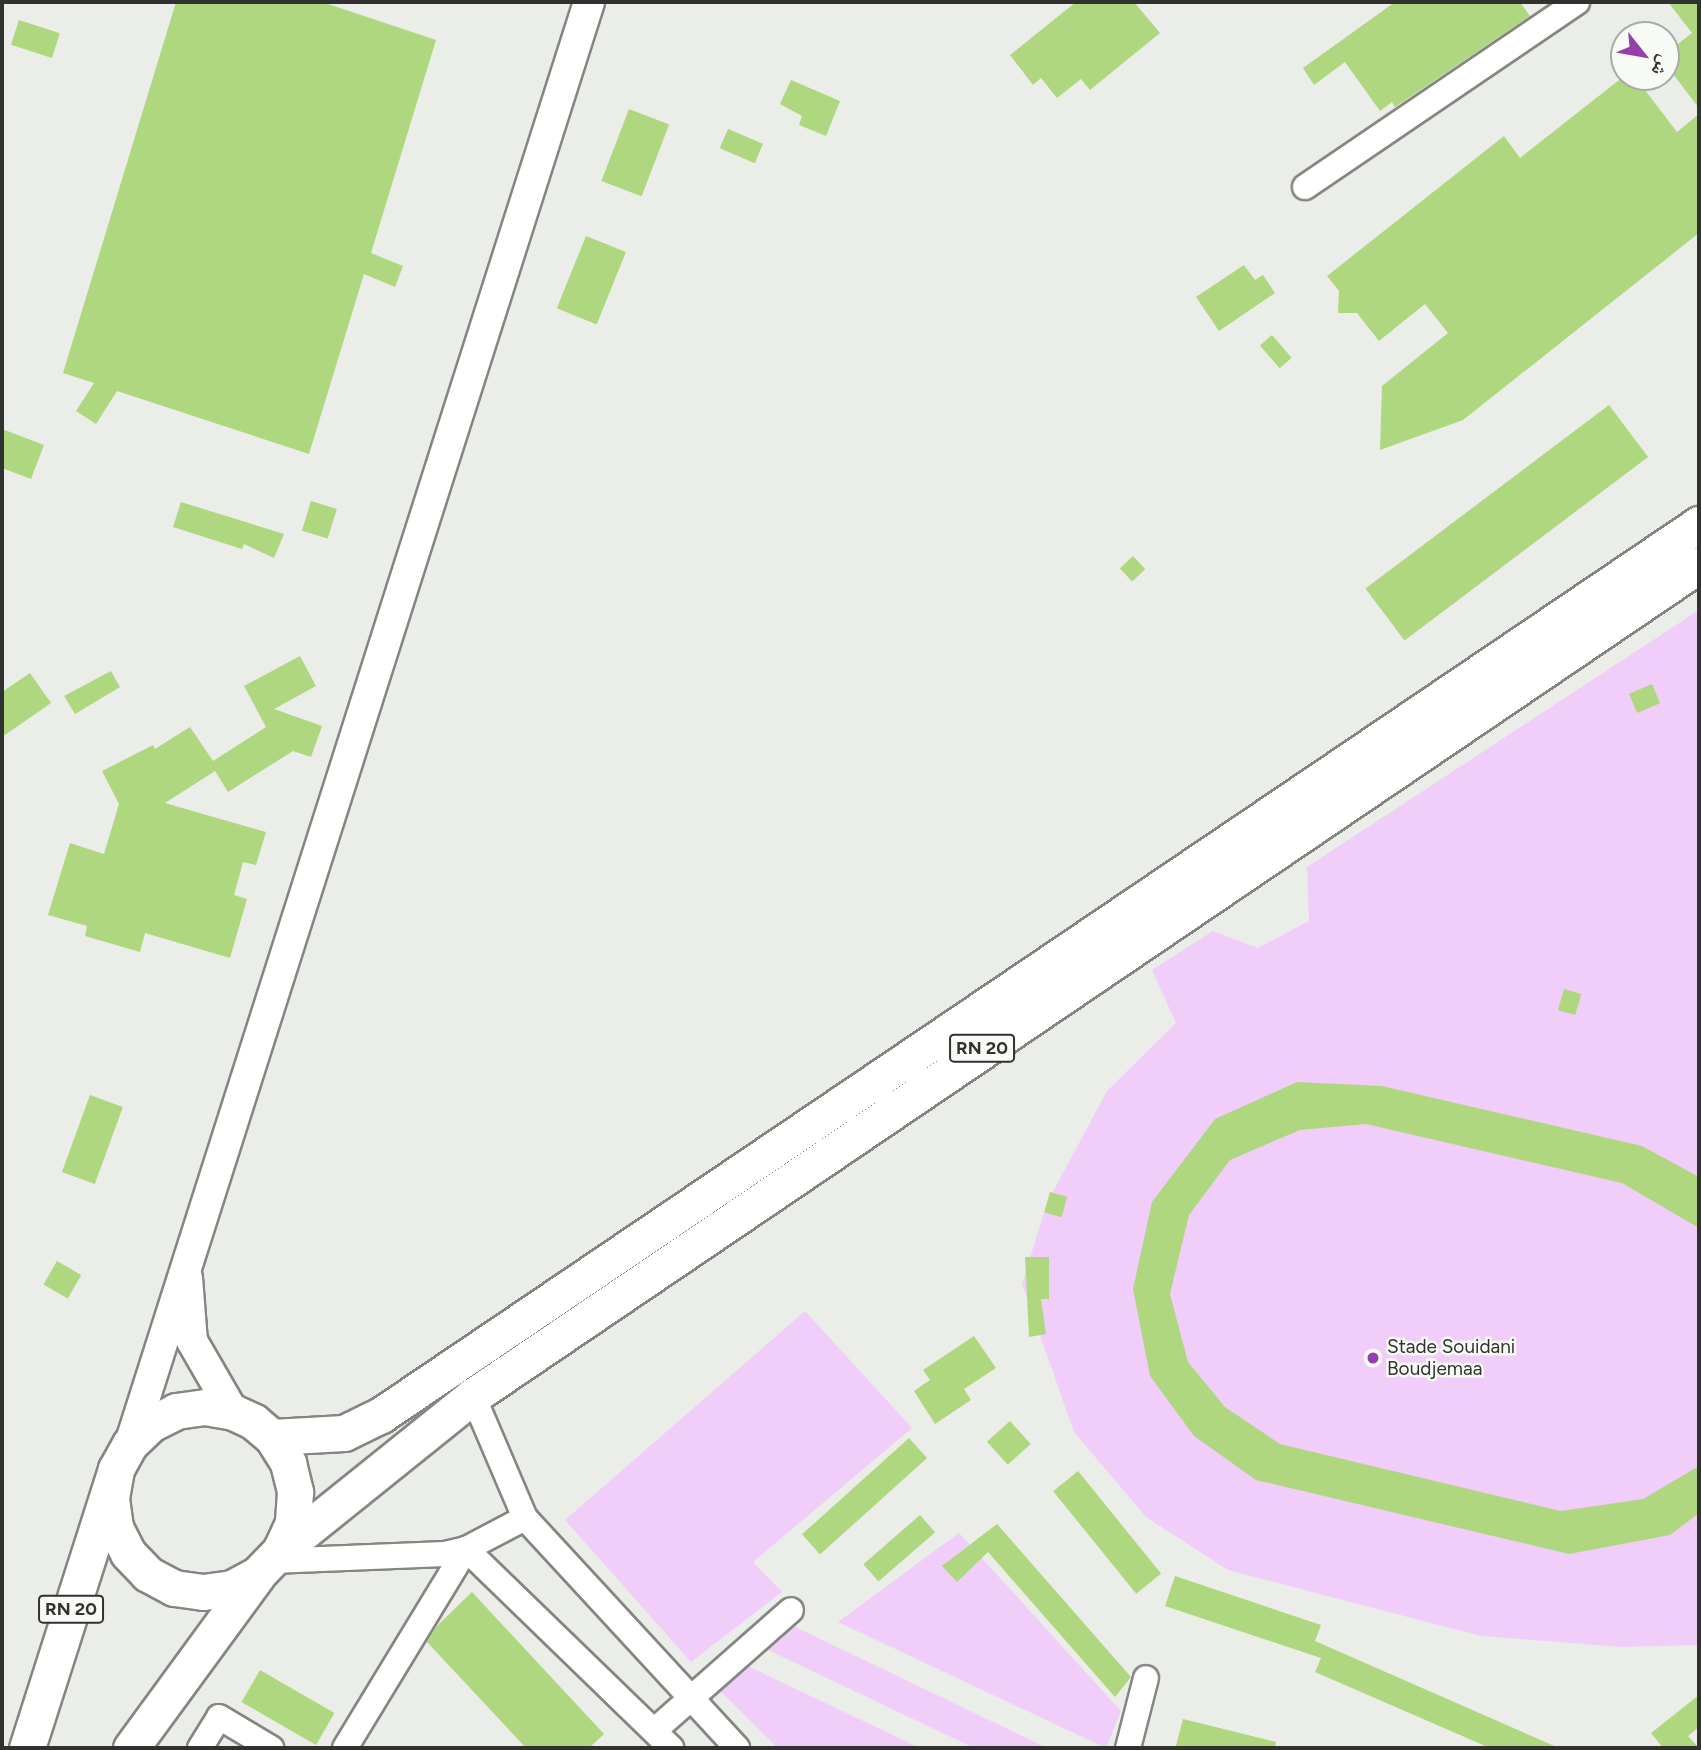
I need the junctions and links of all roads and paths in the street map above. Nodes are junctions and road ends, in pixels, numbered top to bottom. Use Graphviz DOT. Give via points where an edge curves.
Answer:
graph roads {
  1 [pos="589,2"];
  2 [pos="1577,2"];
  3 [pos="1305,187"];
  4 [pos="1699,524"];
  5 [pos="1699,565"];
  6 [pos="186,1264"];
  7 [pos="473,1396"];
  8 [pos="233,1412"];
  9 [pos="272,1437"];
  10 [pos="123,1456"];
  11 [pos="525,1518"];
  12 [pos="466,1549"];
  13 [pos="270,1562"];
  14 [pos="791,1610"];
  15 [pos="1146,1678"];
  16 [pos="688,1698"];
  17 [pos="663,1739"];
  18 [pos="27,1748"];
  19 [pos="131,1748"];
  20 [pos="200,1748"];
  21 [pos="271,1748"];
  22 [pos="345,1748"];
  23 [pos="737,1748"];
  24 [pos="1128,1748"];
  1 -- 6 [label="main road"];
  2 -- 3 [label="street"];
  4 -- 9 [label="highway, RN 20" via="381,1415 344,1433"];
  5 -- 7 [label="highway, RN 20"];
  6 -- 8 [label="main road" via="192,1341"];
  6 -- 10 [label="main road"];
  7 -- 11 [label="street"];
  7 -- 13 [label="highway, RN 20"];
  8 -- 9 [label="highway"];
  8 -- 10 [label="highway" via="205,1407 176,1411 150,1424"];
  9 -- 13 [label="highway" via="288,1463 295,1492 292,1523"];
  10 -- 13 [label="highway" via="111,1498 115,1527 128,1553 148,1574 174,1588 203,1592 232,1588"];
  10 -- 18 [label="highway, RN 20"];
  11 -- 12 [label="street"];
  11 -- 16 [label="street"];
  12 -- 13 [label="street" via="432,1555"];
  12 -- 17 [label="street"];
  12 -- 22 [label="street"];
  13 -- 19 [label="highway, RN 20"];
  14 -- 16 [label="street"];
  15 -- 24 [label="street"];
  16 -- 17 [label="street"];
  16 -- 23 [label="street"];
  20 -- 21 [label="street" via="219,1717"];
}
